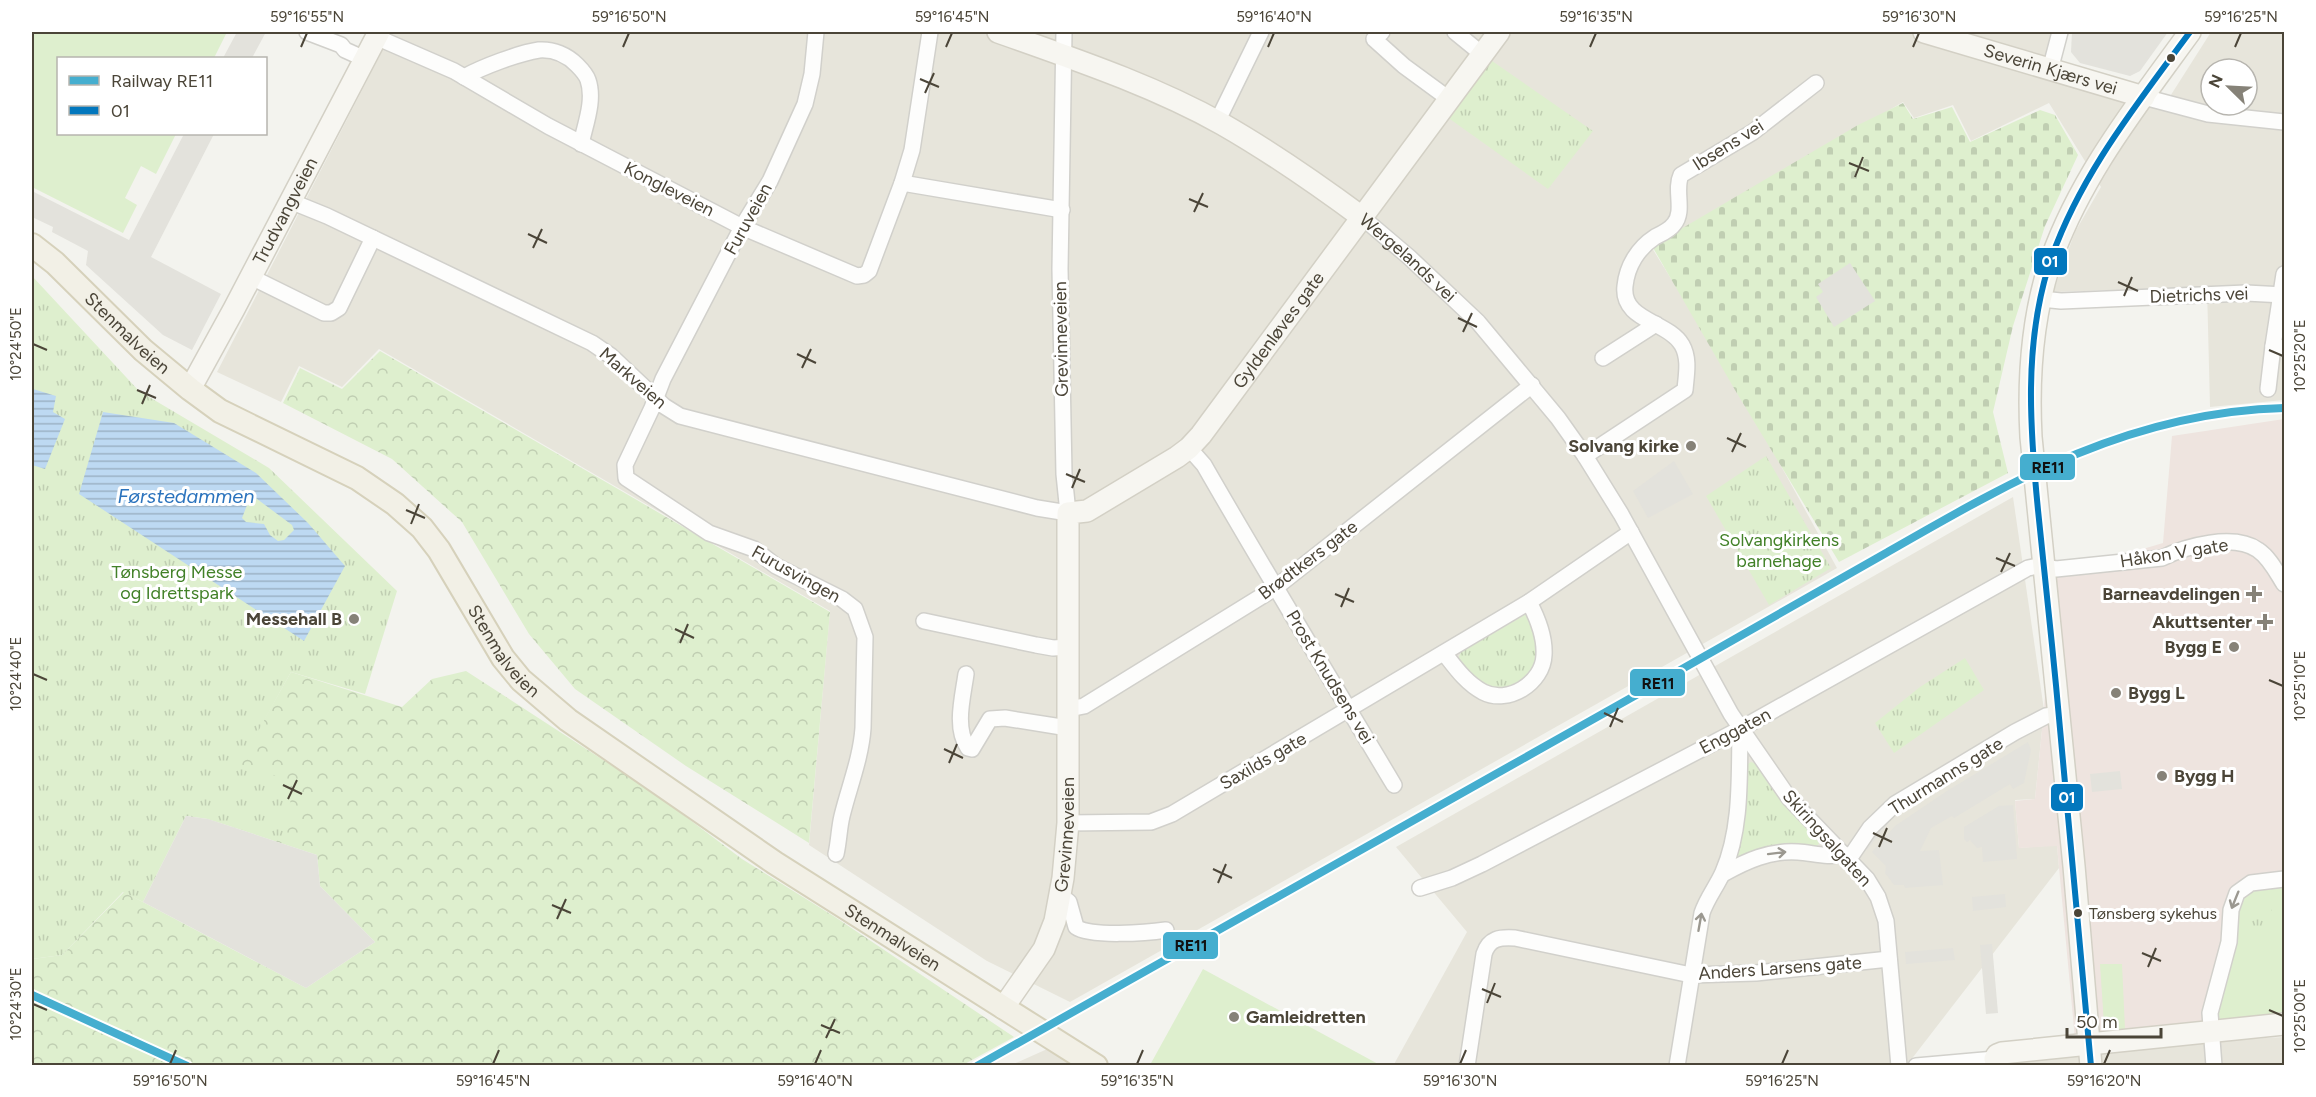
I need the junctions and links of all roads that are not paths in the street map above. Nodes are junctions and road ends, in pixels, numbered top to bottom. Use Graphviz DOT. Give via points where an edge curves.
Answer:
graph roads {
  1 [pos="307,32"];
  2 [pos="816,32"];
  3 [pos="930,32"];
  4 [pos="998,32"];
  5 [pos="1064,32"];
  6 [pos="1260,32"];
  7 [pos="1455,32"];
  8 [pos="1499,32"];
  9 [pos="1924,32"];
  10 [pos="2060,32"];
  11 [pos="2190,32"];
  12 [pos="378,34"];
  13 [pos="1373,34"];
  14 [pos="1963,38"];
  15 [pos="1482,54"];
  16 [pos="1064,56"];
  17 [pos="365,59"];
  18 [pos="2050,70"];
  19 [pos="464,78"];
  20 [pos="1816,83"];
  21 [pos="2144,97"];
  22 [pos="1449,99"];
  23 [pos="1217,122"];
  24 [pos="2284,122"];
  25 [pos="581,144"];
  26 [pos="903,183"];
  27 [pos="290,201"];
  28 [pos="1062,210"];
  29 [pos="1362,218"];
  30 [pos="742,227"];
  31 [pos="373,238"];
  32 [pos="32,245"];
  33 [pos="2284,274"];
  34 [pos="251,277"];
  35 [pos="2282,295"];
  36 [pos="2041,299"];
  37 [pos="1656,324"];
  38 [pos="2279,347"];
  39 [pos="1603,358"];
  40 [pos="1532,385"];
  41 [pos="189,389"];
  42 [pos="2268,390"];
  43 [pos="656,398"];
  44 [pos="1189,448"];
  45 [pos="1585,456"];
  46 [pos="1068,513"];
  47 [pos="1631,532"];
  48 [pos="2044,568"];
  49 [pos="2284,584"];
  50 [pos="1275,588"];
  51 [pos="1529,602"];
  52 [pos="924,621"];
  53 [pos="1069,647"];
  54 [pos="1444,653"];
  55 [pos="966,674"];
  56 [pos="1349,709"];
  57 [pos="2059,714"];
  58 [pos="1069,719"];
  59 [pos="1740,729"];
  60 [pos="1394,785"];
  61 [pos="1068,823"];
  62 [pos="836,854"];
  63 [pos="1846,856"];
  64 [pos="1723,874"];
  65 [pos="2284,879"];
  66 [pos="1420,888"];
  67 [pos="1060,895"];
  68 [pos="1166,930"];
  69 [pos="1889,959"];
  70 [pos="1691,975"];
  71 [pos="1011,1012"];
  72 [pos="2210,1022"];
  73 [pos="2284,1024"];
  74 [pos="2090,1044"];
  75 [pos="1995,1062"];
  76 [pos="1096,1065"];
  77 [pos="1467,1065"];
  78 [pos="1677,1065"];
  79 [pos="1899,1065"];
  80 [pos="1916,1065"];
  81 [pos="2091,1065"];
  82 [pos="2214,1065"];
  1 -- 17 [label="street"];
  2 -- 30 [label="street, Furuveien" via="805,105 770,182"];
  3 -- 26 [label="street" via="919,115"];
  4 -- 16 [label="main road, Wergelands vei"];
  5 -- 16 [label="street, Grevinneveien"];
  6 -- 23 [label="street"];
  7 -- 15 [label="street"];
  8 -- 15 [label="main road, Gyldenløves gate"];
  9 -- 14 [label="main road, Severin Kjærs vei"];
  10 -- 18 [label="street"];
  11 -- 21 [label="main road"];
  12 -- 17 [label="main road, Trudvangveien"];
  12 -- 19 [label="street, Kongleveien"];
  13 -- 22 [label="street" via="1404,66"];
  14 -- 18 [label="main road, Severin Kjærs vei"];
  15 -- 22 [label="main road, Gyldenløves gate"];
  16 -- 23 [label="main road, Wergelands vei" via="1134,82"];
  16 -- 28 [label="street, Grevinneveien"];
  17 -- 27 [label="main road, Trudvangveien"];
  18 -- 21 [label="main road, Severin Kjærs vei"];
  19 -- 25 [label="street, Kongleveien"];
  19 -- 25 [label="street" via="538,50 557,52 571,59 584,72 589,87"];
  20 -- 37 [label="street, Ibsens vei" via="1753,132 1681,175 1676,221 1637,253 1625,284 1631,308"];
  21 -- 24 [label="street" via="2208,114"];
  21 -- 36 [label="main road" via="2082,192 2059,240"];
  22 -- 29 [label="main road, Gyldenløves gate"];
  23 -- 29 [label="main road, Wergelands vei" via="1291,165"];
  25 -- 30 [label="street, Kongleveien"];
  26 -- 28 [label="street"];
  26 -- 30 [label="street, Kongleveien" via="869,271 864,275 856,276"];
  27 -- 31 [label="street, Markveien"];
  27 -- 34 [label="main road, Trudvangveien"];
  28 -- 46 [label="street, Grevinneveien" via="1062,400"];
  29 -- 40 [label="street, Wergelands vei" via="1454,297"];
  29 -- 44 [label="main road, Gyldenløves gate"];
  30 -- 43 [label="street, Furuveien"];
  31 -- 34 [label="street" via="339,308 331,313"];
  31 -- 43 [label="street, Markveien" via="592,344 611,356"];
  32 -- 41 [label="main road, Stenmalveien"];
  33 -- 35 [label="street"];
  34 -- 41 [label="main road, Trudvangveien"];
  35 -- 36 [label="street, Dietrichs vei"];
  35 -- 38 [label="street"];
  36 -- 48 [label="main road" via="2033,341 2030,414"];
  37 -- 39 [label="street"];
  37 -- 45 [label="street, Ibsens vei" via="1682,345 1687,363 1685,390"];
  38 -- 42 [label="street"];
  40 -- 45 [label="street, Wergelands vei"];
  40 -- 50 [label="street, Brødtkers gate"];
  41 -- 71 [label="main road, Stenmalveien" via="233,418 357,478 395,504 439,550 503,658 521,680 568,720 775,863"];
  43 -- 46 [label="street, Markveien" via="680,416"];
  43 -- 62 [label="street, Furusvingen" via="625,465 626,478 709,533 754,549 776,566 842,599 855,609 863,625 866,636 862,742 841,819"];
  44 -- 46 [label="main road, Gyldenløves gate" via="1087,511"];
  44 -- 50 [label="street, Prost Knudsens vei" via="1204,465"];
  45 -- 47 [label="street, Wergelands vei"];
  46 -- 53 [label="main road, Grevinneveien"];
  47 -- 51 [label="street, Saxilds gate"];
  47 -- 59 [label="street, Wergelands vei"];
  48 -- 49 [label="street, Håkon V gate" via="2162,558 2176,550 2232,542 2258,550"];
  48 -- 57 [label="main road"];
  48 -- 59 [label="street, Enggaten" via="2028,568"];
  50 -- 56 [label="street, Prost Knudsens vei"];
  50 -- 58 [label="street, Brødtkers gate"];
  51 -- 54 [label="street, Saxilds gate"];
  51 -- 54 [label="street" via="1544,655 1542,667 1521,690 1505,696 1484,693 1460,674"];
  52 -- 53 [label="street" via="1036,645"];
  53 -- 58 [label="main road, Grevinneveien"];
  54 -- 56 [label="street, Saxilds gate"];
  55 -- 58 [label="street" via="961,709 968,748 976,744 990,719"];
  56 -- 60 [label="street, Prost Knudsens vei"];
  56 -- 61 [label="street, Saxilds gate" via="1157,821"];
  57 -- 63 [label="street, Thurmanns gate" via="2046,716 2015,732 1895,804"];
  57 -- 74 [label="main road"];
  58 -- 61 [label="main road, Grevinneveien"];
  59 -- 63 [label="street, Skiringsalgaten" via="1789,798"];
  59 -- 64 [label="street" via="1738,802"];
  59 -- 66 [label="street, Enggaten" via="1482,864"];
  61 -- 67 [label="main road, Grevinneveien"];
  64 -- 63 [label="street, one-way" via="1772,853"];
  63 -- 69 [label="street, Skiringsalgaten" via="1878,897 1886,921"];
  70 -- 64 [label="street, one-way" via="1702,913"];
  65 -- 72 [label="street, one-way" via="2251,883 2237,893"];
  67 -- 68 [label="street" via="1069,902 1073,923 1080,930"];
  67 -- 71 [label="main road, Grevinneveien" via="1044,949"];
  69 -- 70 [label="street, Anders Larsens gate" via="1756,973"];
  69 -- 79 [label="street, Skiringsalgaten"];
  70 -- 77 [label="street, Anders Larsens gate" via="1515,938 1494,939 1484,954"];
  70 -- 78 [label="street"];
  71 -- 76 [label="main road, Stenmalveien"];
  72 -- 73 [label="main road"];
  72 -- 74 [label="main road"];
  72 -- 82 [label="street"];
  74 -- 75 [label="main road" via="2002,1053"];
  74 -- 81 [label="main road"];
  75 -- 80 [label="street"];
}
